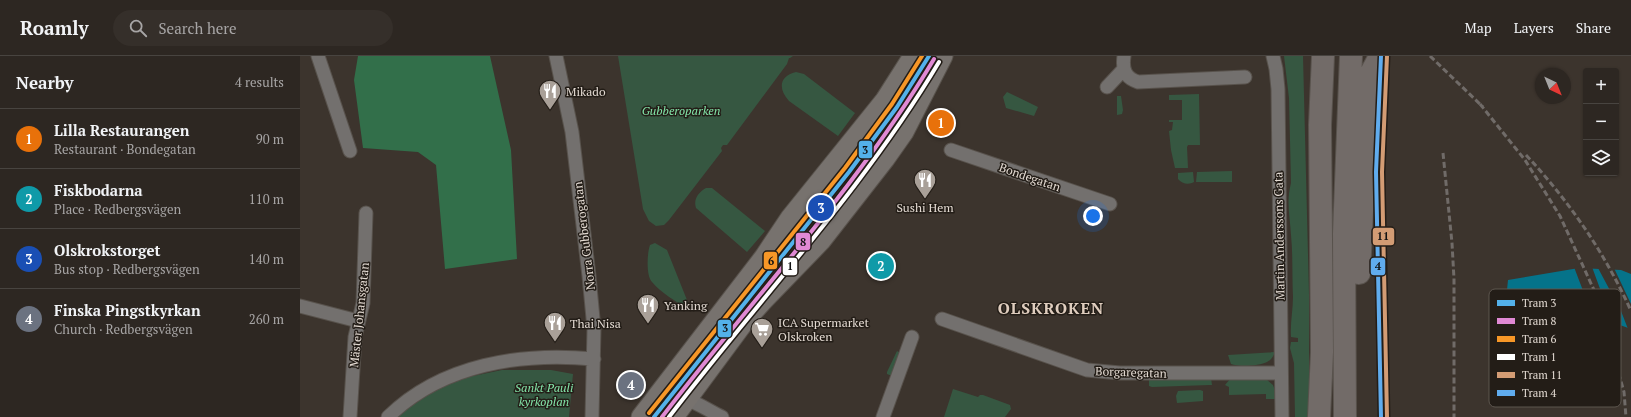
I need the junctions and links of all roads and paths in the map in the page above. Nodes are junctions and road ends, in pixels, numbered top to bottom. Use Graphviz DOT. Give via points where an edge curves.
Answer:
graph roads {
  1 [pos="318,56"];
  2 [pos="556,56"];
  3 [pos="913,56"];
  4 [pos="943,56"];
  5 [pos="1124,56"];
  6 [pos="1273,56"];
  7 [pos="1313,56"];
  8 [pos="1323,56"];
  9 [pos="1351,56"];
  10 [pos="1377,62"];
  11 [pos="1123,70"];
  12 [pos="1245,77"];
  13 [pos="1107,87"];
  14 [pos="1320,125"];
  15 [pos="951,150"];
  16 [pos="350,151"];
  17 [pos="1110,204"];
  18 [pos="366,213"];
  19 [pos="300,306"];
  20 [pos="942,319"];
  21 [pos="358,321"];
  22 [pos="912,337"];
  23 [pos="594,359"];
  24 [pos="1281,374"];
  25 [pos="656,397"];
  26 [pos="688,399"];
  27 [pos="350,417"];
  28 [pos="388,417"];
  29 [pos="592,417"];
  30 [pos="641,417"];
  31 [pos="674,417"];
  32 [pos="722,417"];
  33 [pos="883,417"];
  34 [pos="1282,417"];
  35 [pos="1319,417"];
  36 [pos="1345,417"];
  1 -- 16 [label="street"];
  2 -- 23 [label="street, Norra Gubberogatan" via="572,132 589,276"];
  3 -- 25 [label="street" via="886,100 790,218 764,257"];
  4 -- 26 [label="street" via="904,132 885,159 821,241 745,322"];
  5 -- 11 [label="street"];
  6 -- 24 [label="street, Martin Anderssons Gata" via="1278,89"];
  7 -- 14 [label="highway"];
  8 -- 14 [label="highway"];
  9 -- 36 [label="highway" via="1344,234"];
  10 -- 36 [label="highway" via="1368,87 1358,289"];
  11 -- 12 [label="street" via="1128,78 1138,82"];
  11 -- 13 [label="street"];
  14 -- 35 [label="highway" via="1322,352"];
  15 -- 17 [label="street, Bondegatan"];
  18 -- 21 [label="street, Mäster Johansgatan" via="363,303"];
  19 -- 21 [label="street"];
  20 -- 24 [label="street, Borgaregatan" via="1087,370 1120,373"];
  21 -- 27 [label="street, Mäster Johansgatan"];
  22 -- 33 [label="street"];
  23 -- 28 [label="street" via="535,357 478,367 430,386"];
  23 -- 29 [label="street, Norra Gubberogatan"];
  24 -- 34 [label="street, Martin Anderssons Gata"];
  25 -- 26 [label="street" via="678,396"];
  25 -- 30 [label="street"];
  26 -- 31 [label="street"];
  26 -- 32 [label="street"];
}
